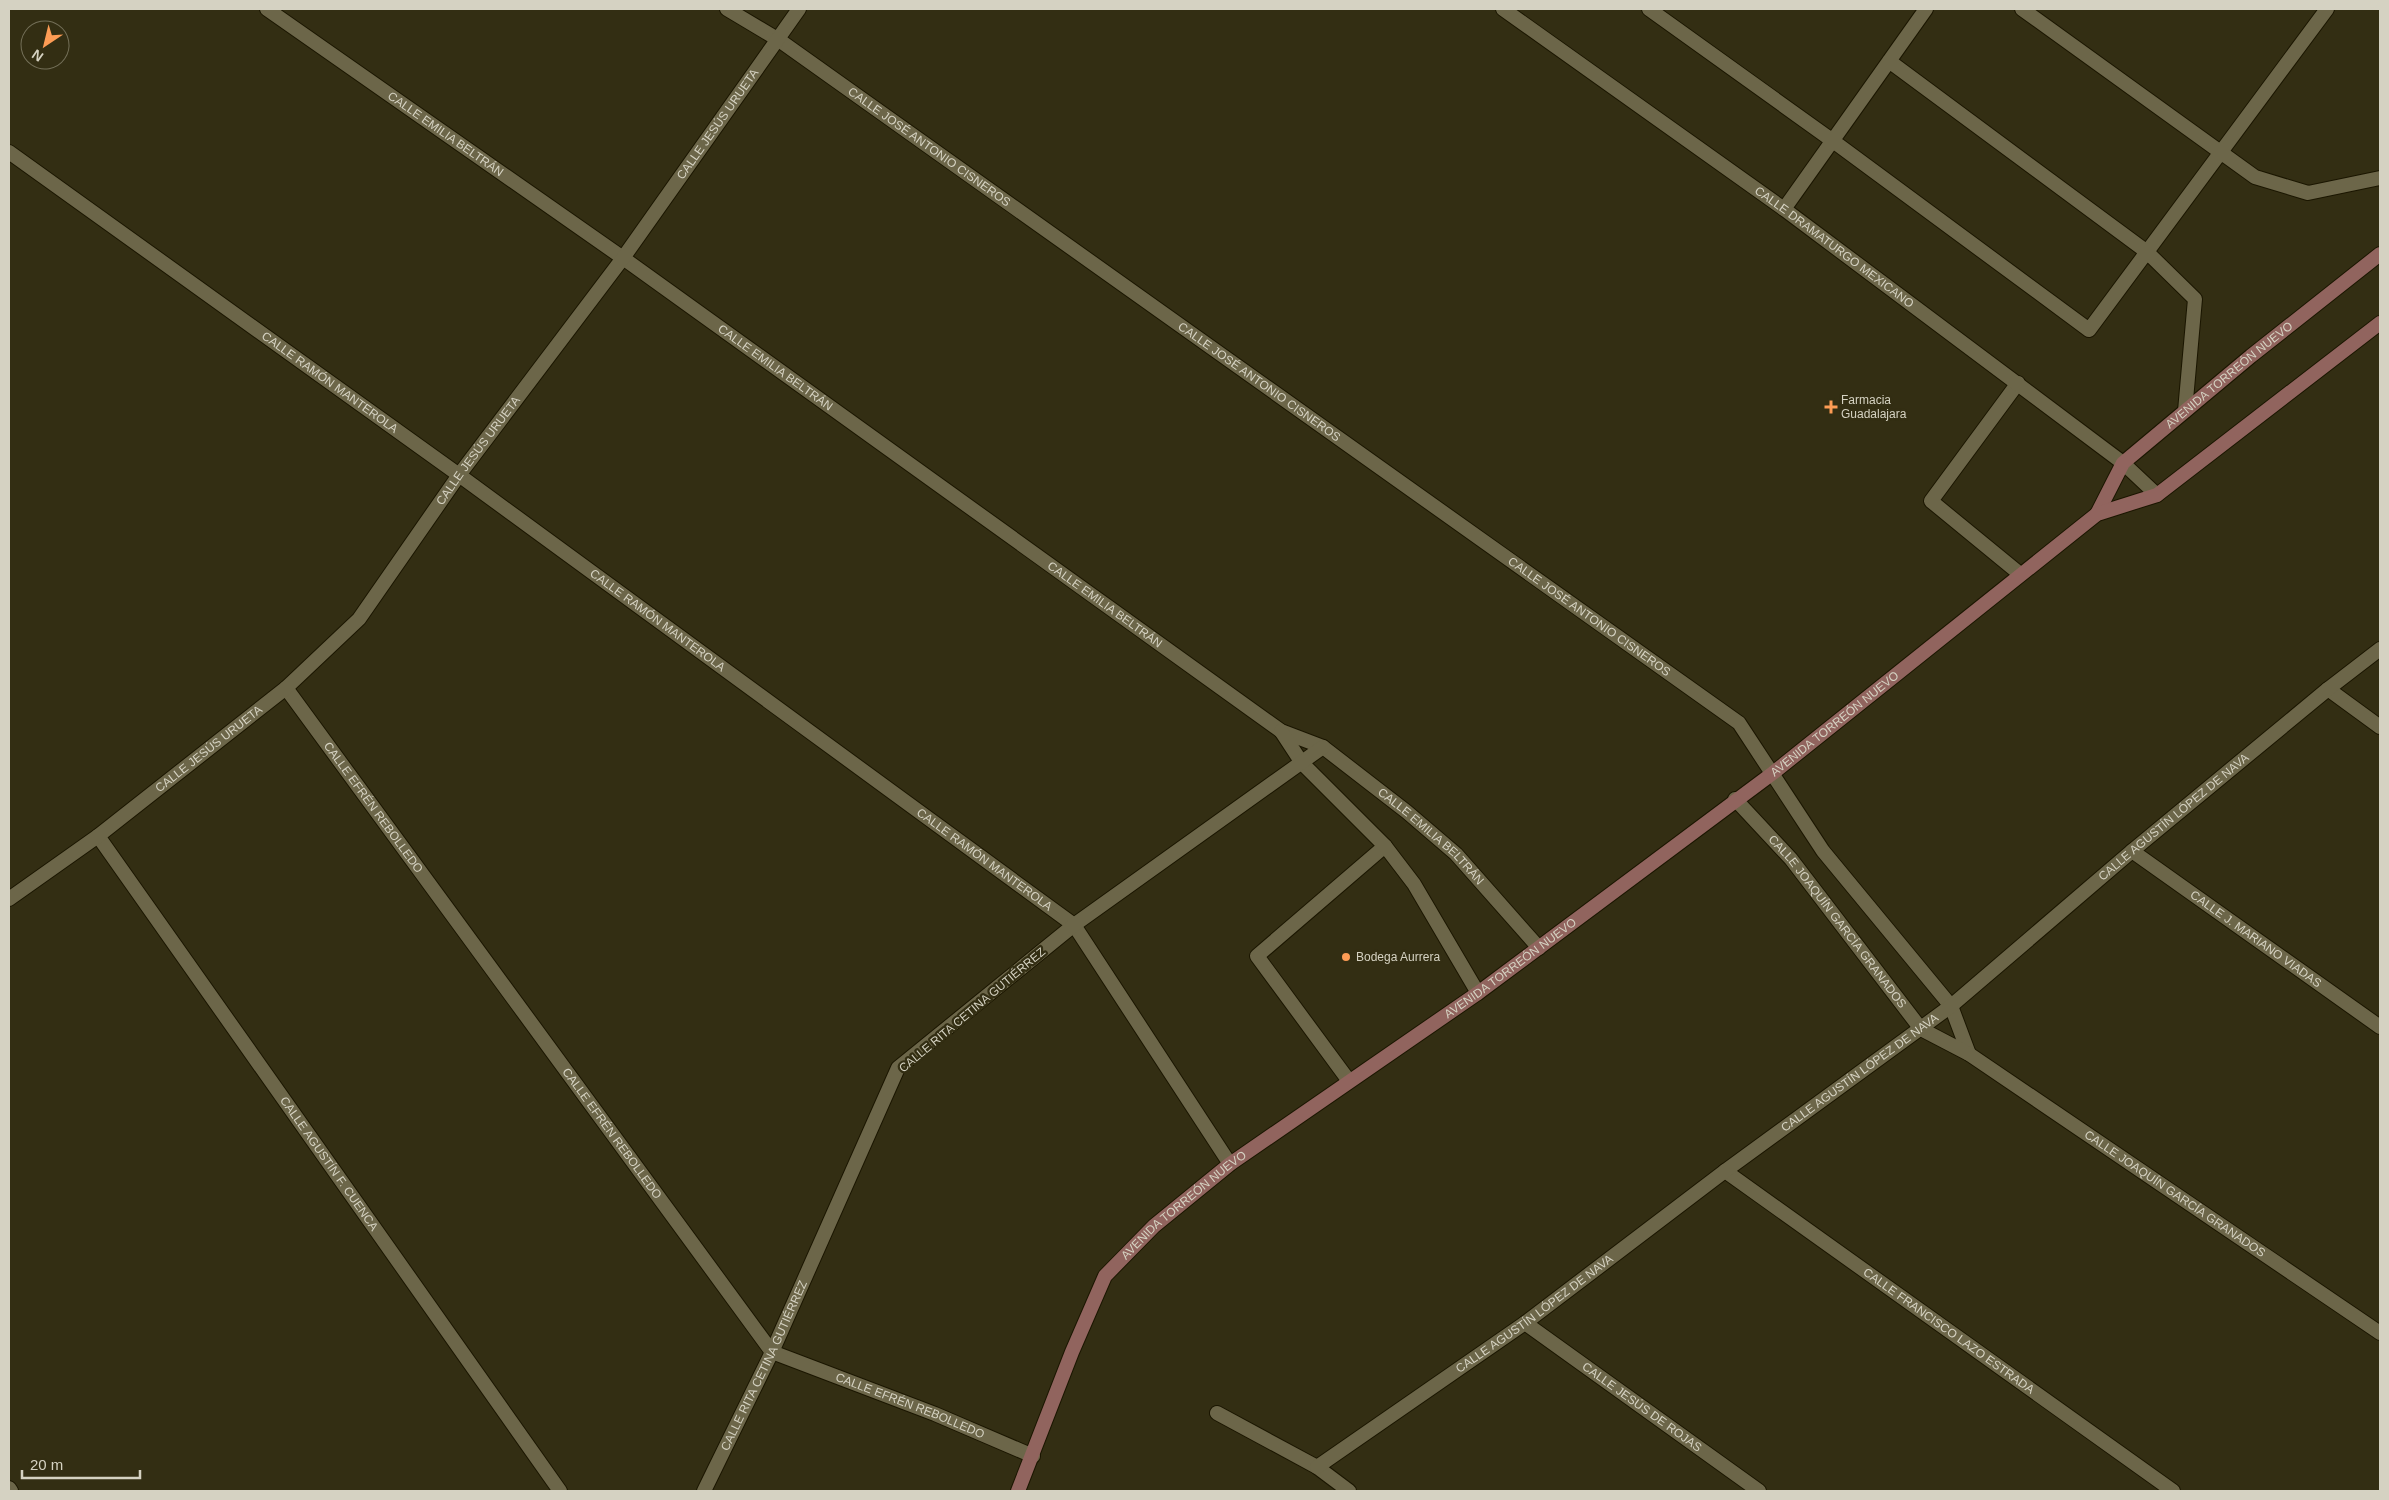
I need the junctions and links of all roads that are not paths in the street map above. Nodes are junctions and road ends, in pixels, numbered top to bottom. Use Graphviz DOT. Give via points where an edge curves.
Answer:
graph roads {
  1 [pos="267,9"];
  2 [pos="727,9"];
  3 [pos="799,9"];
  4 [pos="1503,9"];
  5 [pos="1649,9"];
  6 [pos="1926,9"];
  7 [pos="2022,9"];
  8 [pos="2327,9"];
  9 [pos="779,40"];
  10 [pos="1889,61"];
  11 [pos="1833,140"];
  12 [pos="9,152"];
  13 [pos="2220,154"];
  14 [pos="2380,178"];
  15 [pos="1784,208"];
  16 [pos="2147,252"];
  17 [pos="2380,254"];
  18 [pos="623,258"];
  19 [pos="2380,323"];
  20 [pos="2018,383"];
  21 [pos="2185,411"];
  22 [pos="2123,463"];
  23 [pos="460,475"];
  24 [pos="2157,495"];
  25 [pos="2097,514"];
  26 [pos="2020,574"];
  27 [pos="2380,649"];
  28 [pos="286,688"];
  29 [pos="2328,689"];
  30 [pos="2380,727"];
  31 [pos="1281,731"];
  32 [pos="1323,747"];
  33 [pos="1302,763"];
  34 [pos="1773,773"];
  35 [pos="1735,800"];
  36 [pos="98,836"];
  37 [pos="1385,846"];
  38 [pos="2132,851"];
  39 [pos="9,899"];
  40 [pos="1074,925"];
  41 [pos="1539,948"];
  42 [pos="1478,993"];
  43 [pos="1951,1006"];
  44 [pos="2380,1027"];
  45 [pos="1920,1029"];
  46 [pos="1969,1054"];
  47 [pos="1349,1082"];
  48 [pos="1230,1164"];
  49 [pos="1726,1171"];
  50 [pos="1525,1323"];
  51 [pos="2380,1333"];
  52 [pos="772,1352"];
  53 [pos="1217,1413"];
  54 [pos="1033,1456"];
  55 [pos="1316,1467"];
  56 [pos="560,1491"];
  57 [pos="704,1491"];
  58 [pos="1018,1491"];
  59 [pos="1349,1491"];
  60 [pos="1759,1491"];
  61 [pos="2173,1491"];
  1 -- 18 [label="street, CALLE EMILIA BELTRÁN"];
  2 -- 9 [label="street, CALLE JOSÉ ANTONIO CISNEROS"];
  3 -- 9 [label="street, CALLE JESÚS URUETA"];
  4 -- 15 [label="street, CALLE DRAMATURGO MEXICANO"];
  5 -- 11 [label="street"];
  6 -- 10 [label="street"];
  7 -- 13 [label="street"];
  8 -- 13 [label="street"];
  9 -- 18 [label="street, CALLE JESÚS URUETA"];
  9 -- 34 [label="street, CALLE JOSÉ ANTONIO CISNEROS" via="1739,723"];
  10 -- 11 [label="street"];
  10 -- 16 [label="street"];
  11 -- 15 [label="street"];
  11 -- 16 [label="street" via="2089,330"];
  12 -- 23 [label="street, CALLE RAMÓN MANTEROLA"];
  13 -- 14 [label="street" via="2254,177 2308,193"];
  13 -- 16 [label="street"];
  15 -- 20 [label="street, CALLE DRAMATURGO MEXICANO"];
  16 -- 21 [label="street" via="2195,299"];
  17 -- 21 [label="main road, AVENIDA TORREÓN NUEVO"];
  18 -- 23 [label="street, CALLE JESÚS URUETA"];
  18 -- 31 [label="street, CALLE EMILIA BELTRÁN"];
  19 -- 24 [label="main road, AVENIDA TORREÓN NUEVO"];
  20 -- 22 [label="street, CALLE DRAMATURGO MEXICANO"];
  20 -- 26 [label="street" via="1932,501"];
  21 -- 22 [label="main road, AVENIDA TORREÓN NUEVO"];
  22 -- 24 [label="street, CALLE DRAMATURGO MEXICANO"];
  22 -- 25 [label="main road, AVENIDA TORREÓN NUEVO"];
  23 -- 28 [label="street, CALLE JESÚS URUETA" via="359,619"];
  23 -- 40 [label="street, CALLE RAMÓN MANTEROLA"];
  24 -- 25 [label="main road, AVENIDA TORREÓN NUEVO"];
  25 -- 26 [label="main road, AVENIDA TORREÓN NUEVO"];
  26 -- 34 [label="main road, AVENIDA TORREÓN NUEVO"];
  27 -- 29 [label="street, CALLE AGUSTÍN LÓPEZ DE NAVA"];
  28 -- 36 [label="street, CALLE JESÚS URUETA"];
  28 -- 52 [label="street, CALLE EFRÉN REBOLLEDO"];
  29 -- 30 [label="street"];
  29 -- 38 [label="street, CALLE AGUSTÍN LÓPEZ DE NAVA"];
  31 -- 32 [label="street, CALLE EMILIA BELTRÁN"];
  31 -- 33 [label="street, CALLE EMILIA BELTRÁN"];
  32 -- 33 [label="street, CALLE RITA CETINA GUTIÉRREZ"];
  32 -- 41 [label="street, CALLE EMILIA BELTRÁN" via="1456,854"];
  33 -- 37 [label="street, CALLE EMILIA BELTRÁN"];
  33 -- 40 [label="street, CALLE RITA CETINA GUTIÉRREZ"];
  34 -- 35 [label="main road, AVENIDA TORREÓN NUEVO"];
  34 -- 43 [label="street" via="1823,851"];
  35 -- 41 [label="main road, AVENIDA TORREÓN NUEVO"];
  35 -- 45 [label="street, CALLE JOAQUÍN GARCÍA GRANADOS" via="1791,859"];
  36 -- 39 [label="street, CALLE JESÚS URUETA"];
  36 -- 56 [label="street, CALLE AGUSTÍN F. CUENCA"];
  37 -- 42 [label="street, CALLE EMILIA BELTRÁN" via="1414,884"];
  37 -- 47 [label="street" via="1257,956"];
  38 -- 43 [label="street, CALLE AGUSTÍN LÓPEZ DE NAVA"];
  38 -- 44 [label="street, CALLE J. MARIANO VIADAS"];
  40 -- 48 [label="street, CALLE RAMÓN MANTEROLA"];
  40 -- 52 [label="street, CALLE RITA CETINA GUTIÉRREZ" via="898,1068"];
  41 -- 42 [label="main road, AVENIDA TORREÓN NUEVO"];
  42 -- 47 [label="main road, AVENIDA TORREÓN NUEVO"];
  43 -- 45 [label="street, CALLE AGUSTÍN LÓPEZ DE NAVA"];
  43 -- 46 [label="street"];
  45 -- 46 [label="street, CALLE JOAQUÍN GARCÍA GRANADOS"];
  45 -- 49 [label="street, CALLE AGUSTÍN LÓPEZ DE NAVA"];
  46 -- 51 [label="street, CALLE JOAQUÍN GARCÍA GRANADOS"];
  47 -- 48 [label="main road, AVENIDA TORREÓN NUEVO"];
  48 -- 54 [label="main road, AVENIDA TORREÓN NUEVO" via="1154,1226 1105,1276"];
  49 -- 50 [label="street, CALLE AGUSTÍN LÓPEZ DE NAVA"];
  49 -- 61 [label="street, CALLE FRANCISCO LAZO ESTRADA"];
  50 -- 55 [label="street, CALLE AGUSTÍN LÓPEZ DE NAVA"];
  50 -- 60 [label="street, CALLE JESÚS DE ROJAS"];
  52 -- 54 [label="street, CALLE EFRÉN REBOLLEDO" via="935,1414"];
  52 -- 57 [label="street, CALLE RITA CETINA GUTIÉRREZ"];
  53 -- 55 [label="street"];
  54 -- 58 [label="main road, AVENIDA TORREÓN NUEVO"];
  55 -- 59 [label="street"];
}
